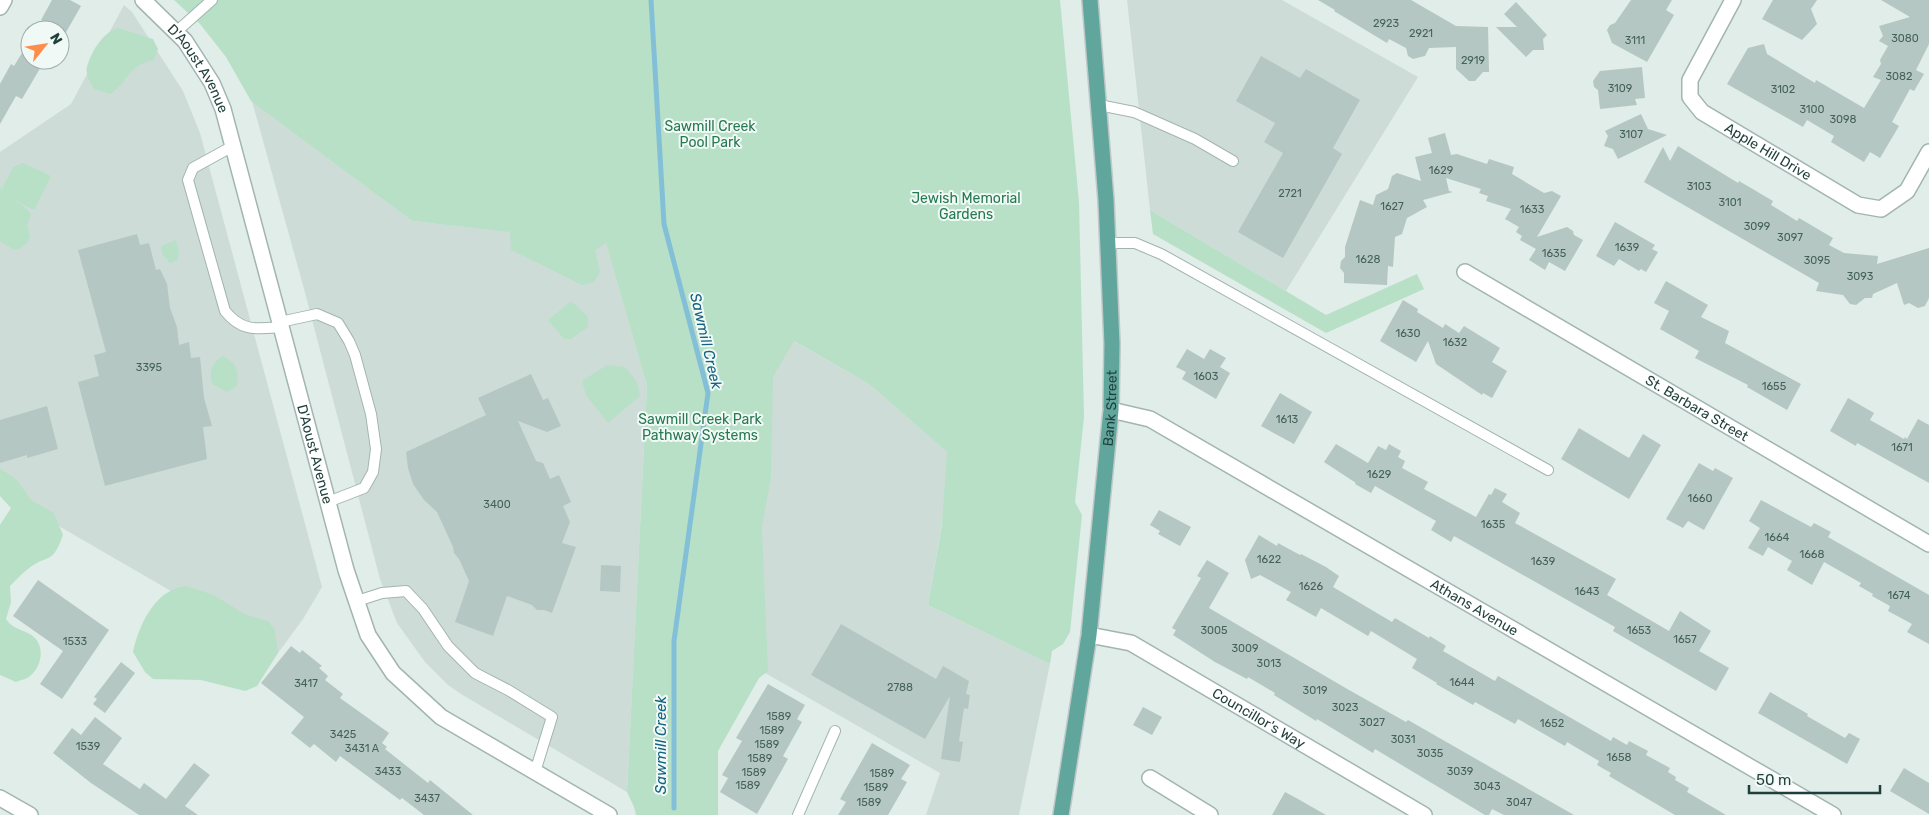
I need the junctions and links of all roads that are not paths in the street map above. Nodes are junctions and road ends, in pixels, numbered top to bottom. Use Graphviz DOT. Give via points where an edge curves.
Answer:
graph roads {
  1 [pos="4,0"];
  2 [pos="143,0"];
  3 [pos="211,0"];
  4 [pos="1090,0"];
  5 [pos="1734,0"];
  6 [pos="0,7"];
  7 [pos="176,32"];
  8 [pos="1099,105"];
  9 [pos="233,146"];
  10 [pos="1929,152"];
  11 [pos="1232,161"];
  12 [pos="1108,243"];
  13 [pos="1465,272"];
  14 [pos="281,324"];
  15 [pos="1111,410"];
  16 [pos="1548,470"];
  17 [pos="328,502"];
  18 [pos="1929,544"];
  19 [pos="357,602"];
  20 [pos="1089,635"];
  21 [pos="836,731"];
  22 [pos="535,772"];
  23 [pos="1150,778"];
  24 [pos="0,798"];
  25 [pos="30,815"];
  26 [pos="609,815"];
  27 [pos="798,815"];
  28 [pos="1061,815"];
  29 [pos="1210,815"];
  30 [pos="1424,815"];
  31 [pos="1833,815"];
  1 -- 6 [label="street"];
  2 -- 7 [label="street, D'Aoust Avenue"];
  3 -- 7 [label="lane"];
  4 -- 8 [label="main road, Bank Street"];
  5 -- 10 [label="street, Apple Hill Drive" via="1690,80 1690,97 1702,112 1858,205 1881,209 1907,192"];
  7 -- 9 [label="street, D'Aoust Avenue" via="212,83"];
  8 -- 11 [label="lane" via="1134,112 1195,139"];
  8 -- 12 [label="main road, Bank Street"];
  9 -- 14 [label="street, D'Aoust Avenue"];
  9 -- 14 [label="lane" via="193,168 188,180 225,311 242,326 256,329"];
  12 -- 15 [label="main road, Bank Street"];
  12 -- 16 [label="lane" via="1135,243 1161,254"];
  13 -- 18 [label="street, St. Barbara Street"];
  14 -- 17 [label="street, D'Aoust Avenue"];
  14 -- 17 [label="lane" via="317,314 338,323 355,356 371,414 376,449 373,472 364,488"];
  15 -- 20 [label="main road, Bank Street"];
  15 -- 31 [label="street, Athans Avenue" via="1150,419"];
  17 -- 19 [label="street, D'Aoust Avenue"];
  19 -- 22 [label="street, D'Aoust Avenue" via="368,635 393,673 441,717"];
  19 -- 22 [label="lane" via="382,593 406,591 423,609 448,646 475,673 552,717"];
  20 -- 28 [label="main road, Bank Street"];
  20 -- 30 [label="street, Councillor's Way" via="1131,643"];
  21 -- 27 [label="lane"];
  22 -- 26 [label="street, D'Aoust Avenue"];
  23 -- 29 [label="street"];
  24 -- 25 [label="street"];
}
